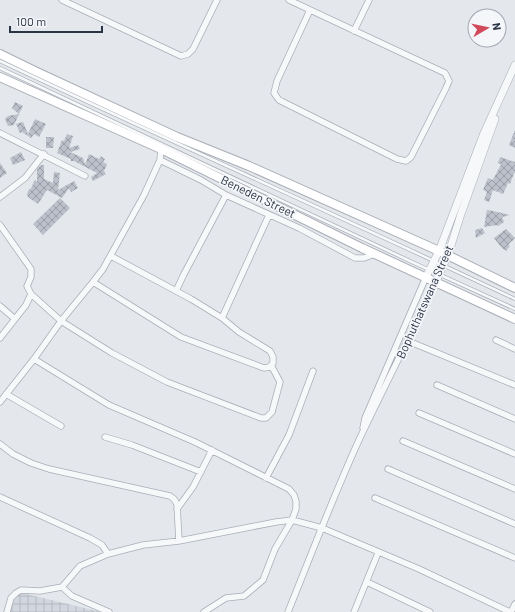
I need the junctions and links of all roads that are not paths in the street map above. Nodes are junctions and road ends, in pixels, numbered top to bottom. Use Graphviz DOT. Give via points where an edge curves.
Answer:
graph roads {
  1 [pos="62,0"];
  2 [pos="217,0"];
  3 [pos="289,0"];
  4 [pos="368,0"];
  5 [pos="310,10"];
  6 [pos="354,31"];
  7 [pos="0,54"];
  8 [pos="0,61"];
  9 [pos="515,64"];
  10 [pos="0,68"];
  11 [pos="0,77"];
  12 [pos="503,92"];
  13 [pos="0,133"];
  14 [pos="161,149"];
  15 [pos="44,154"];
  16 [pos="160,160"];
  17 [pos="85,176"];
  18 [pos="226,195"];
  19 [pos="0,197"];
  20 [pos="269,215"];
  21 [pos="0,225"];
  22 [pos="440,251"];
  23 [pos="375,254"];
  24 [pos="111,256"];
  25 [pos="448,256"];
  26 [pos="435,261"];
  27 [pos="444,265"];
  28 [pos="428,274"];
  29 [pos="437,278"];
  30 [pos="93,282"];
  31 [pos="515,288"];
  32 [pos="176,291"];
  33 [pos="31,294"];
  34 [pos="515,299"];
  35 [pos="0,306"];
  36 [pos="515,309"];
  37 [pos="222,318"];
  38 [pos="14,319"];
  39 [pos="515,319"];
  40 [pos="61,321"];
  41 [pos="0,338"];
  42 [pos="496,340"];
  43 [pos="408,341"];
  44 [pos="515,349"];
  45 [pos="34,359"];
  46 [pos="272,365"];
  47 [pos="313,371"];
  48 [pos="437,385"];
  49 [pos="515,385"];
  50 [pos="6,394"];
  51 [pos="0,402"];
  52 [pos="419,413"];
  53 [pos="515,419"];
  54 [pos="62,426"];
  55 [pos="105,437"];
  56 [pos="359,440"];
  57 [pos="403,441"];
  58 [pos="0,444"];
  59 [pos="212,450"];
  60 [pos="515,454"];
  61 [pos="388,469"];
  62 [pos="201,472"];
  63 [pos="266,478"];
  64 [pos="515,489"];
  65 [pos="0,497"];
  66 [pos="375,498"];
  67 [pos="177,509"];
  68 [pos="292,520"];
  69 [pos="515,524"];
  70 [pos="322,528"];
  71 [pos="179,541"];
  72 [pos="378,552"];
  73 [pos="108,554"];
  74 [pos="515,558"];
  75 [pos="367,582"];
  76 [pos="62,587"];
  77 [pos="515,604"];
  78 [pos="7,612"];
  79 [pos="109,612"];
  80 [pos="204,612"];
  81 [pos="288,612"];
  82 [pos="354,612"];
  83 [pos="430,612"];
  84 [pos="510,612"];
  1 -- 2 [label="street" via="181,56 193,49"];
  3 -- 5 [label="street"];
  4 -- 6 [label="street"];
  5 -- 6 [label="street"];
  5 -- 6 [label="street" via="278,81 274,93 278,100 397,159 406,161 411,157 449,80 444,73"];
  7 -- 22 [label="main road, Beneden Street" via="177,137 249,166"];
  8 -- 26 [label="lane"];
  9 -- 12 [label="street, Bophuthatswana Street"];
  10 -- 28 [label="lane"];
  11 -- 14 [label="main road, Beneden Street"];
  12 -- 22 [label="street, Bophuthatswana Street" via="486,128"];
  12 -- 25 [label="street, Bophuthatswana Street"];
  13 -- 15 [label="street"];
  14 -- 16 [label="street"];
  14 -- 23 [label="main road, Beneden Street"];
  15 -- 17 [label="street"];
  15 -- 19 [label="street" via="25,178"];
  16 -- 18 [label="street"];
  16 -- 24 [label="street"];
  18 -- 20 [label="street"];
  18 -- 32 [label="street"];
  20 -- 23 [label="street" via="355,258"];
  20 -- 37 [label="street"];
  21 -- 33 [label="street" via="31,269 32,277 27,286"];
  22 -- 25 [label="main road, Beneden Street"];
  22 -- 26 [label="street, Bophuthatswana Street"];
  23 -- 28 [label="main road, Beneden Street"];
  24 -- 30 [label="street"];
  24 -- 32 [label="street"];
  25 -- 27 [label="street, Bophuthatswana Street"];
  25 -- 31 [label="main road, Beneden Street"];
  26 -- 27 [label="lane"];
  26 -- 28 [label="street, Bophuthatswana Street"];
  27 -- 29 [label="street, Bophuthatswana Street"];
  27 -- 34 [label="lane"];
  28 -- 29 [label="main road, Beneden Street"];
  28 -- 56 [label="street, Bophuthatswana Street" via="365,418"];
  29 -- 36 [label="lane"];
  29 -- 39 [label="main road, Beneden Street"];
  29 -- 43 [label="street, Bophuthatswana Street"];
  30 -- 40 [label="street"];
  30 -- 46 [label="street" via="181,337 264,368"];
  32 -- 37 [label="street"];
  33 -- 38 [label="street" via="26,305"];
  33 -- 40 [label="street"];
  35 -- 38 [label="street"];
  37 -- 46 [label="street" via="270,351 273,357"];
  38 -- 41 [label="street"];
  40 -- 45 [label="street"];
  40 -- 46 [label="street" via="112,353 167,382 261,418 266,418 272,412 280,382"];
  42 -- 44 [label="street"];
  43 -- 49 [label="street"];
  43 -- 56 [label="street, Bophuthatswana Street"];
  45 -- 50 [label="street"];
  45 -- 59 [label="street" via="109,405"];
  47 -- 63 [label="street" via="289,435"];
  48 -- 53 [label="street"];
  50 -- 51 [label="street"];
  50 -- 54 [label="street"];
  52 -- 60 [label="street"];
  55 -- 62 [label="street"];
  56 -- 70 [label="street, Bophuthatswana Street"];
  57 -- 64 [label="street"];
  58 -- 67 [label="street" via="13,454 49,469 170,496 174,499"];
  59 -- 62 [label="street"];
  59 -- 63 [label="street"];
  61 -- 69 [label="street"];
  62 -- 67 [label="street" via="187,498"];
  63 -- 68 [label="street" via="294,494 296,509"];
  65 -- 73 [label="street" via="90,538 102,545"];
  66 -- 74 [label="street"];
  67 -- 71 [label="street"];
  68 -- 70 [label="street"];
  68 -- 71 [label="street"];
  68 -- 80 [label="street" via="275,549 263,580 244,596 226,598"];
  70 -- 72 [label="street"];
  70 -- 81 [label="street, Bophuthatswana Street"];
  71 -- 73 [label="street" via="142,545"];
  72 -- 75 [label="street"];
  72 -- 84 [label="street"];
  73 -- 76 [label="street" via="80,566"];
  75 -- 82 [label="street"];
  75 -- 83 [label="street"];
  76 -- 78 [label="street" via="40,591 21,590 11,598"];
  76 -- 79 [label="street" via="72,596"];
  77 -- 84 [label="street"];
}
